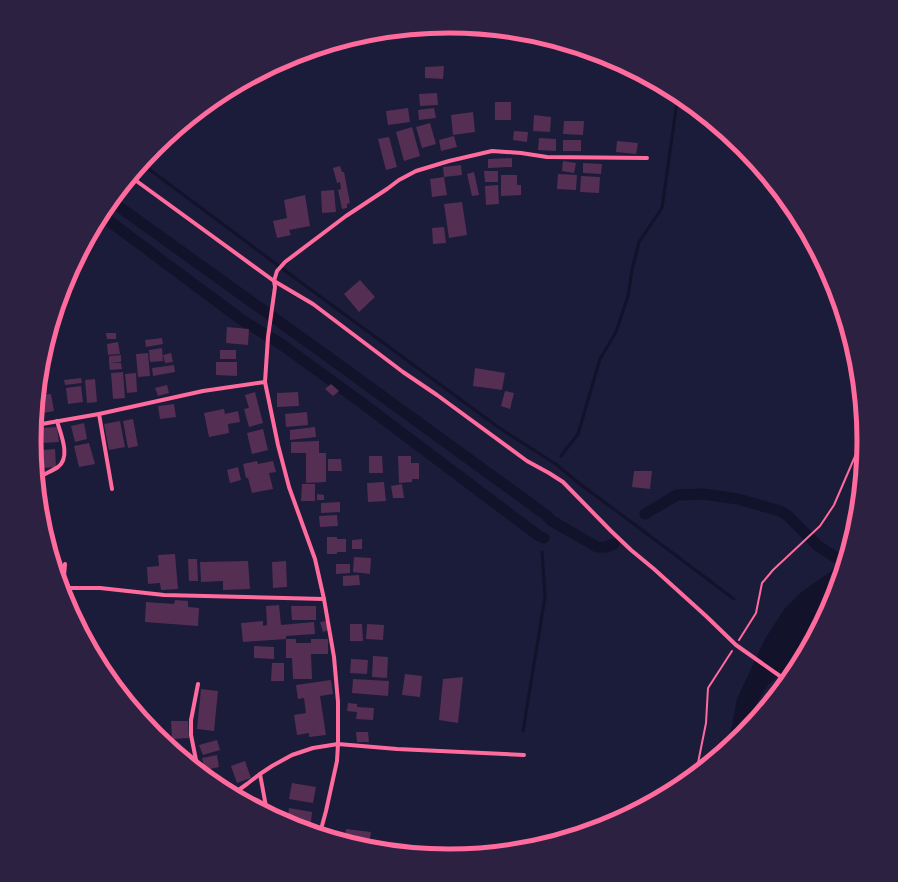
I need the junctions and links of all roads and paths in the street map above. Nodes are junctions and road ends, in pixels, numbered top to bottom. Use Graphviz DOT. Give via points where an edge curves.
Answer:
graph roads {
  1 [pos="647,158"];
  2 [pos="135,181"];
  3 [pos="274,281"];
  4 [pos="265,382"];
  5 [pos="98,414"];
  6 [pos="57,422"];
  7 [pos="42,424"];
  8 [pos="857,452"];
  9 [pos="43,475"];
  10 [pos="112,489"];
  11 [pos="65,564"];
  12 [pos="64,575"];
  13 [pos="69,588"];
  14 [pos="324,599"];
  15 [pos="736,645"];
  16 [pos="781,677"];
  17 [pos="198,684"];
  18 [pos="338,744"];
  19 [pos="524,755"];
  20 [pos="196,761"];
  21 [pos="698,764"];
  22 [pos="260,774"];
  23 [pos="239,790"];
  24 [pos="266,805"];
  25 [pos="321,828"];
  1 -- 3 [label="street" via="547,156 492,151 416,171 346,216 285,262 277,271"];
  2 -- 3 [label="street"];
  3 -- 4 [label="street"];
  3 -- 15 [label="street" via="313,304 527,461 563,482 631,550"];
  4 -- 5 [label="street" via="204,391"];
  4 -- 14 [label="street" via="289,487 315,559"];
  5 -- 6 [label="street"];
  5 -- 10 [label="street"];
  6 -- 7 [label="street"];
  6 -- 9 [label="street" via="65,451 63,460 59,466"];
  8 -- 15 [label="path" via="834,505 820,526 762,583 756,613"];
  11 -- 12 [label="street"];
  13 -- 14 [label="street" via="100,588 164,595"];
  14 -- 18 [label="street" via="334,657"];
  15 -- 16 [label="street"];
  15 -- 21 [label="path" via="708,688 706,723"];
  17 -- 20 [label="street" via="191,720"];
  18 -- 19 [label="street"];
  18 -- 22 [label="street" via="292,755"];
  18 -- 25 [label="street" via="337,761"];
  22 -- 23 [label="street"];
  22 -- 24 [label="street"];
}
